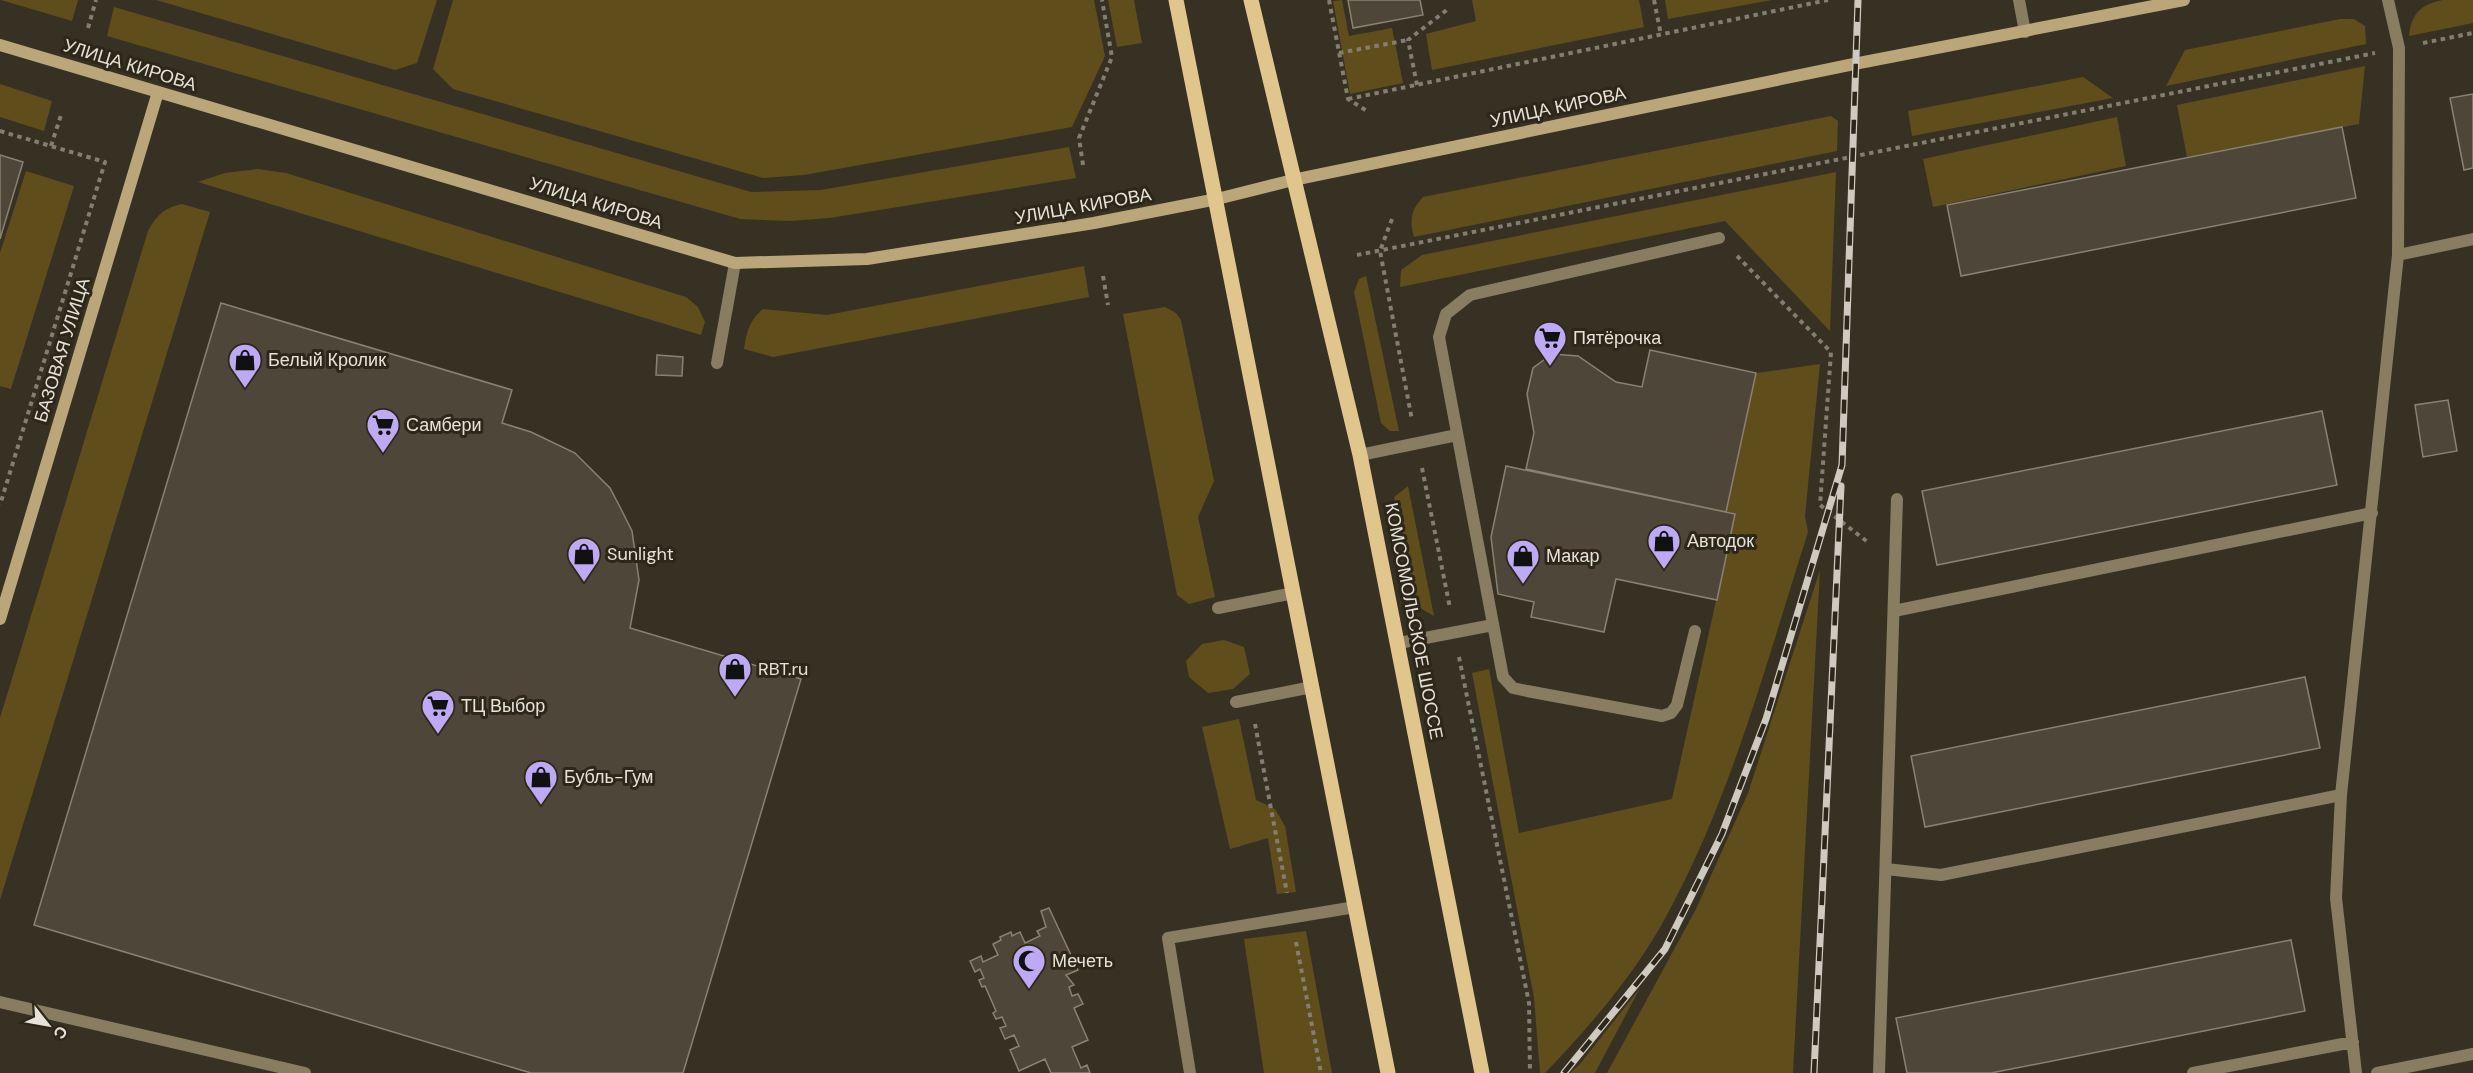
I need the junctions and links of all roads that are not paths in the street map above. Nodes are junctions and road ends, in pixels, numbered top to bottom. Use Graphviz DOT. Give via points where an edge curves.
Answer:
graph roads {
  1 [pos="1176,0"];
  2 [pos="1251,0"];
  3 [pos="2019,0"];
  4 [pos="2184,0"];
  5 [pos="2388,0"];
  6 [pos="2025,32"];
  7 [pos="0,45"];
  8 [pos="158,92"];
  9 [pos="1293,180"];
  10 [pos="1217,200"];
  11 [pos="1719,238"];
  12 [pos="2473,239"];
  13 [pos="2398,255"];
  14 [pos="735,263"];
  15 [pos="717,363"];
  16 [pos="1457,435"];
  17 [pos="1360,455"];
  18 [pos="1897,499"];
  19 [pos="2372,513"];
  20 [pos="1294,593"];
  21 [pos="1218,608"];
  22 [pos="1894,611"];
  23 [pos="0,619"];
  24 [pos="1493,626"];
  25 [pos="1695,631"];
  26 [pos="1399,643"];
  27 [pos="1312,687"];
  28 [pos="1236,702"];
  29 [pos="2341,795"];
  30 [pos="1886,868"];
  31 [pos="1355,907"];
  32 [pos="0,1002"];
  33 [pos="2353,1042"];
  34 [pos="2473,1054"];
  35 [pos="306,1073"];
  36 [pos="1190,1073"];
  37 [pos="1388,1073"];
  38 [pos="1482,1073"];
  39 [pos="1880,1073"];
  40 [pos="2193,1073"];
  41 [pos="2356,1073"];
  42 [pos="2378,1073"];
  1 -- 10 [label="main road"];
  2 -- 9 [label="main road, КОМСОМОЛЬСКОЕ ШОССЕ"];
  3 -- 6 [label="lane"];
  4 -- 6 [label="main road, УЛИЦА КИРОВА"];
  5 -- 13 [label="lane" via="2399,48"];
  6 -- 9 [label="main road, УЛИЦА КИРОВА"];
  7 -- 8 [label="main road, УЛИЦА КИРОВА"];
  8 -- 14 [label="main road, УЛИЦА КИРОВА"];
  8 -- 23 [label="main road, БАЗОВАЯ УЛИЦА"];
  9 -- 10 [label="main road, УЛИЦА КИРОВА"];
  9 -- 17 [label="main road, КОМСОМОЛЬСКОЕ ШОССЕ"];
  10 -- 14 [label="main road, УЛИЦА КИРОВА" via="867,259"];
  10 -- 20 [label="main road"];
  11 -- 16 [label="lane" via="1470,295 1456,303 1446,314 1439,337"];
  12 -- 13 [label="lane"];
  13 -- 19 [label="lane"];
  14 -- 15 [label="lane"];
  16 -- 17 [label="lane"];
  16 -- 24 [label="lane"];
  17 -- 26 [label="main road, КОМСОМОЛЬСКОЕ ШОССЕ"];
  18 -- 22 [label="lane"];
  19 -- 22 [label="lane"];
  19 -- 29 [label="lane"];
  20 -- 21 [label="lane"];
  20 -- 27 [label="main road"];
  22 -- 30 [label="lane"];
  24 -- 25 [label="lane" via="1503,677 1513,688 1662,716 1677,705"];
  24 -- 26 [label="lane"];
  26 -- 38 [label="main road, КОМСОМОЛЬСКОЕ ШОССЕ"];
  27 -- 28 [label="lane"];
  27 -- 31 [label="main road"];
  29 -- 30 [label="lane" via="1941,874"];
  29 -- 33 [label="lane" via="2336,898"];
  30 -- 39 [label="lane"];
  31 -- 36 [label="lane" via="1168,938"];
  31 -- 37 [label="main road"];
  32 -- 35 [label="lane"];
  33 -- 40 [label="lane"];
  33 -- 41 [label="lane"];
  34 -- 42 [label="lane"];
}
